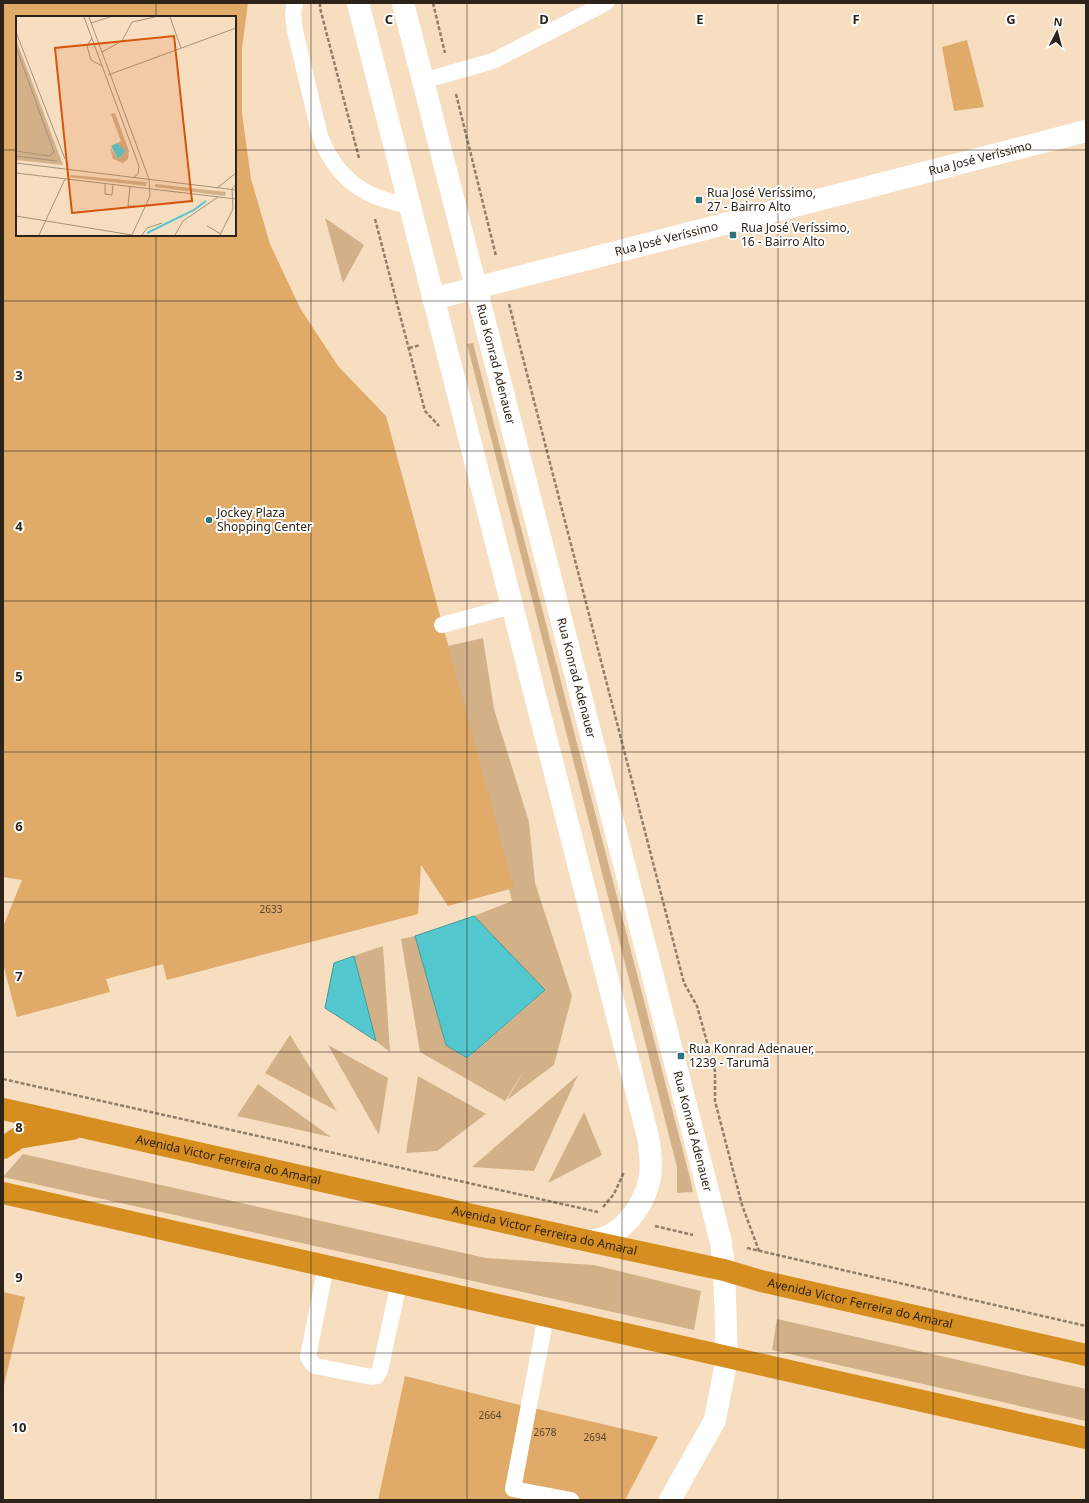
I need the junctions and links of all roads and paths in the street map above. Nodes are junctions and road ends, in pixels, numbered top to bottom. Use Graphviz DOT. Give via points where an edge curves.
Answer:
graph roads {
  1 [pos="295,3"];
  2 [pos="320,3"];
  3 [pos="358,3"];
  4 [pos="403,3"];
  5 [pos="433,3"];
  6 [pos="606,3"];
  7 [pos="450,72"];
  8 [pos="423,81"];
  9 [pos="1086,131"];
  10 [pos="361,165"];
  11 [pos="410,206"];
  12 [pos="375,217"];
  13 [pos="491,235"];
  14 [pos="477,288"];
  15 [pos="433,299"];
  16 [pos="514,322"];
  17 [pos="444,431"];
  18 [pos="512,606"];
  19 [pos="442,625"];
  20 [pos="3,1079"];
  21 [pos="3,1109"];
  22 [pos="81,1127"];
  23 [pos="3,1148"];
  24 [pos="625,1165"];
  25 [pos="3,1193"];
  26 [pos="654,1226"];
  27 [pos="700,1237"];
  28 [pos="578,1239"];
  29 [pos="326,1266"];
  30 [pos="724,1270"];
  31 [pos="399,1282"];
  32 [pos="546,1316"];
  33 [pos="1086,1326"];
  34 [pos="1086,1355"];
  35 [pos="727,1357"];
  36 [pos="1086,1438"];
  37 [pos="571,1500"];
  38 [pos="670,1500"];
  1 -- 11 [label="lane" via="295,31 325,151 348,179 368,193"];
  2 -- 10 [label="path"];
  3 -- 11 [label="main road"];
  4 -- 8 [label="main road, Rua Konrad Adenauer"];
  5 -- 7 [label="path"];
  6 -- 7 [label="lane" via="493,61"];
  7 -- 8 [label="lane"];
  7 -- 13 [label="path"];
  8 -- 14 [label="main road, Rua Konrad Adenauer"];
  9 -- 14 [label="main road, Rua José Veríssimo"];
  11 -- 15 [label="main road"];
  12 -- 17 [label="path" via="425,411"];
  14 -- 15 [label="main road, Rua José Veríssimo"];
  14 -- 30 [label="main road, Rua Konrad Adenauer" via="721,1242"];
  15 -- 18 [label="main road"];
  16 -- 33 [label="path" via="684,983 697,1006 715,1071 715,1101 736,1183 759,1250"];
  18 -- 19 [label="lane"];
  18 -- 28 [label="main road" via="650,1152 648,1185 635,1213 611,1233 592,1240"];
  20 -- 24 [label="path" via="600,1212 614,1194"];
  21 -- 22 [label="highway, Avenida Victor Ferreira do Amaral"];
  22 -- 23 [label="highway" via="18,1138"];
  22 -- 28 [label="highway, Avenida Victor Ferreira do Amaral"];
  25 -- 29 [label="highway"];
  26 -- 27 [label="path"];
  28 -- 30 [label="highway, Avenida Victor Ferreira do Amaral"];
  29 -- 31 [label="highway"];
  29 -- 31 [label="lane" via="308,1357 315,1366 377,1376"];
  30 -- 34 [label="highway, Avenida Victor Ferreira do Amaral" via="761,1281"];
  30 -- 35 [label="main road, Rua Konrad Adenauer"];
  31 -- 32 [label="highway"];
  32 -- 35 [label="highway"];
  32 -- 37 [label="lane" via="513,1489"];
  35 -- 36 [label="highway"];
  35 -- 38 [label="main road, Rua Konrad Adenauer" via="715,1420"];
}
